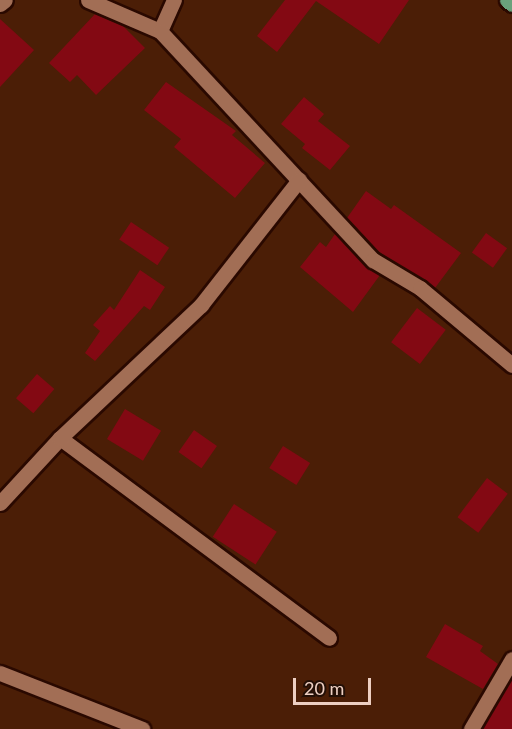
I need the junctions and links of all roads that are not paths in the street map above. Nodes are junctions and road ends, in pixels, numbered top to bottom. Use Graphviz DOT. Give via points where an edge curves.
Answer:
graph roads {
  1 [pos="5,0"];
  2 [pos="88,0"];
  3 [pos="174,0"];
  4 [pos="507,0"];
  5 [pos="0,4"];
  6 [pos="512,4"];
  7 [pos="160,32"];
  8 [pos="299,180"];
  9 [pos="512,365"];
  10 [pos="60,438"];
  11 [pos="0,503"];
  12 [pos="329,638"];
  13 [pos="512,659"];
  14 [pos="0,673"];
  15 [pos="142,729"];
  16 [pos="471,729"];
  1 -- 5 [label="street"];
  2 -- 7 [label="street"];
  3 -- 7 [label="street"];
  4 -- 6 [label="main road"];
  7 -- 8 [label="street"];
  8 -- 9 [label="street" via="373,260 420,288"];
  8 -- 10 [label="street" via="201,305"];
  10 -- 11 [label="street"];
  10 -- 12 [label="street"];
  13 -- 16 [label="street"];
  14 -- 15 [label="street"];
}
